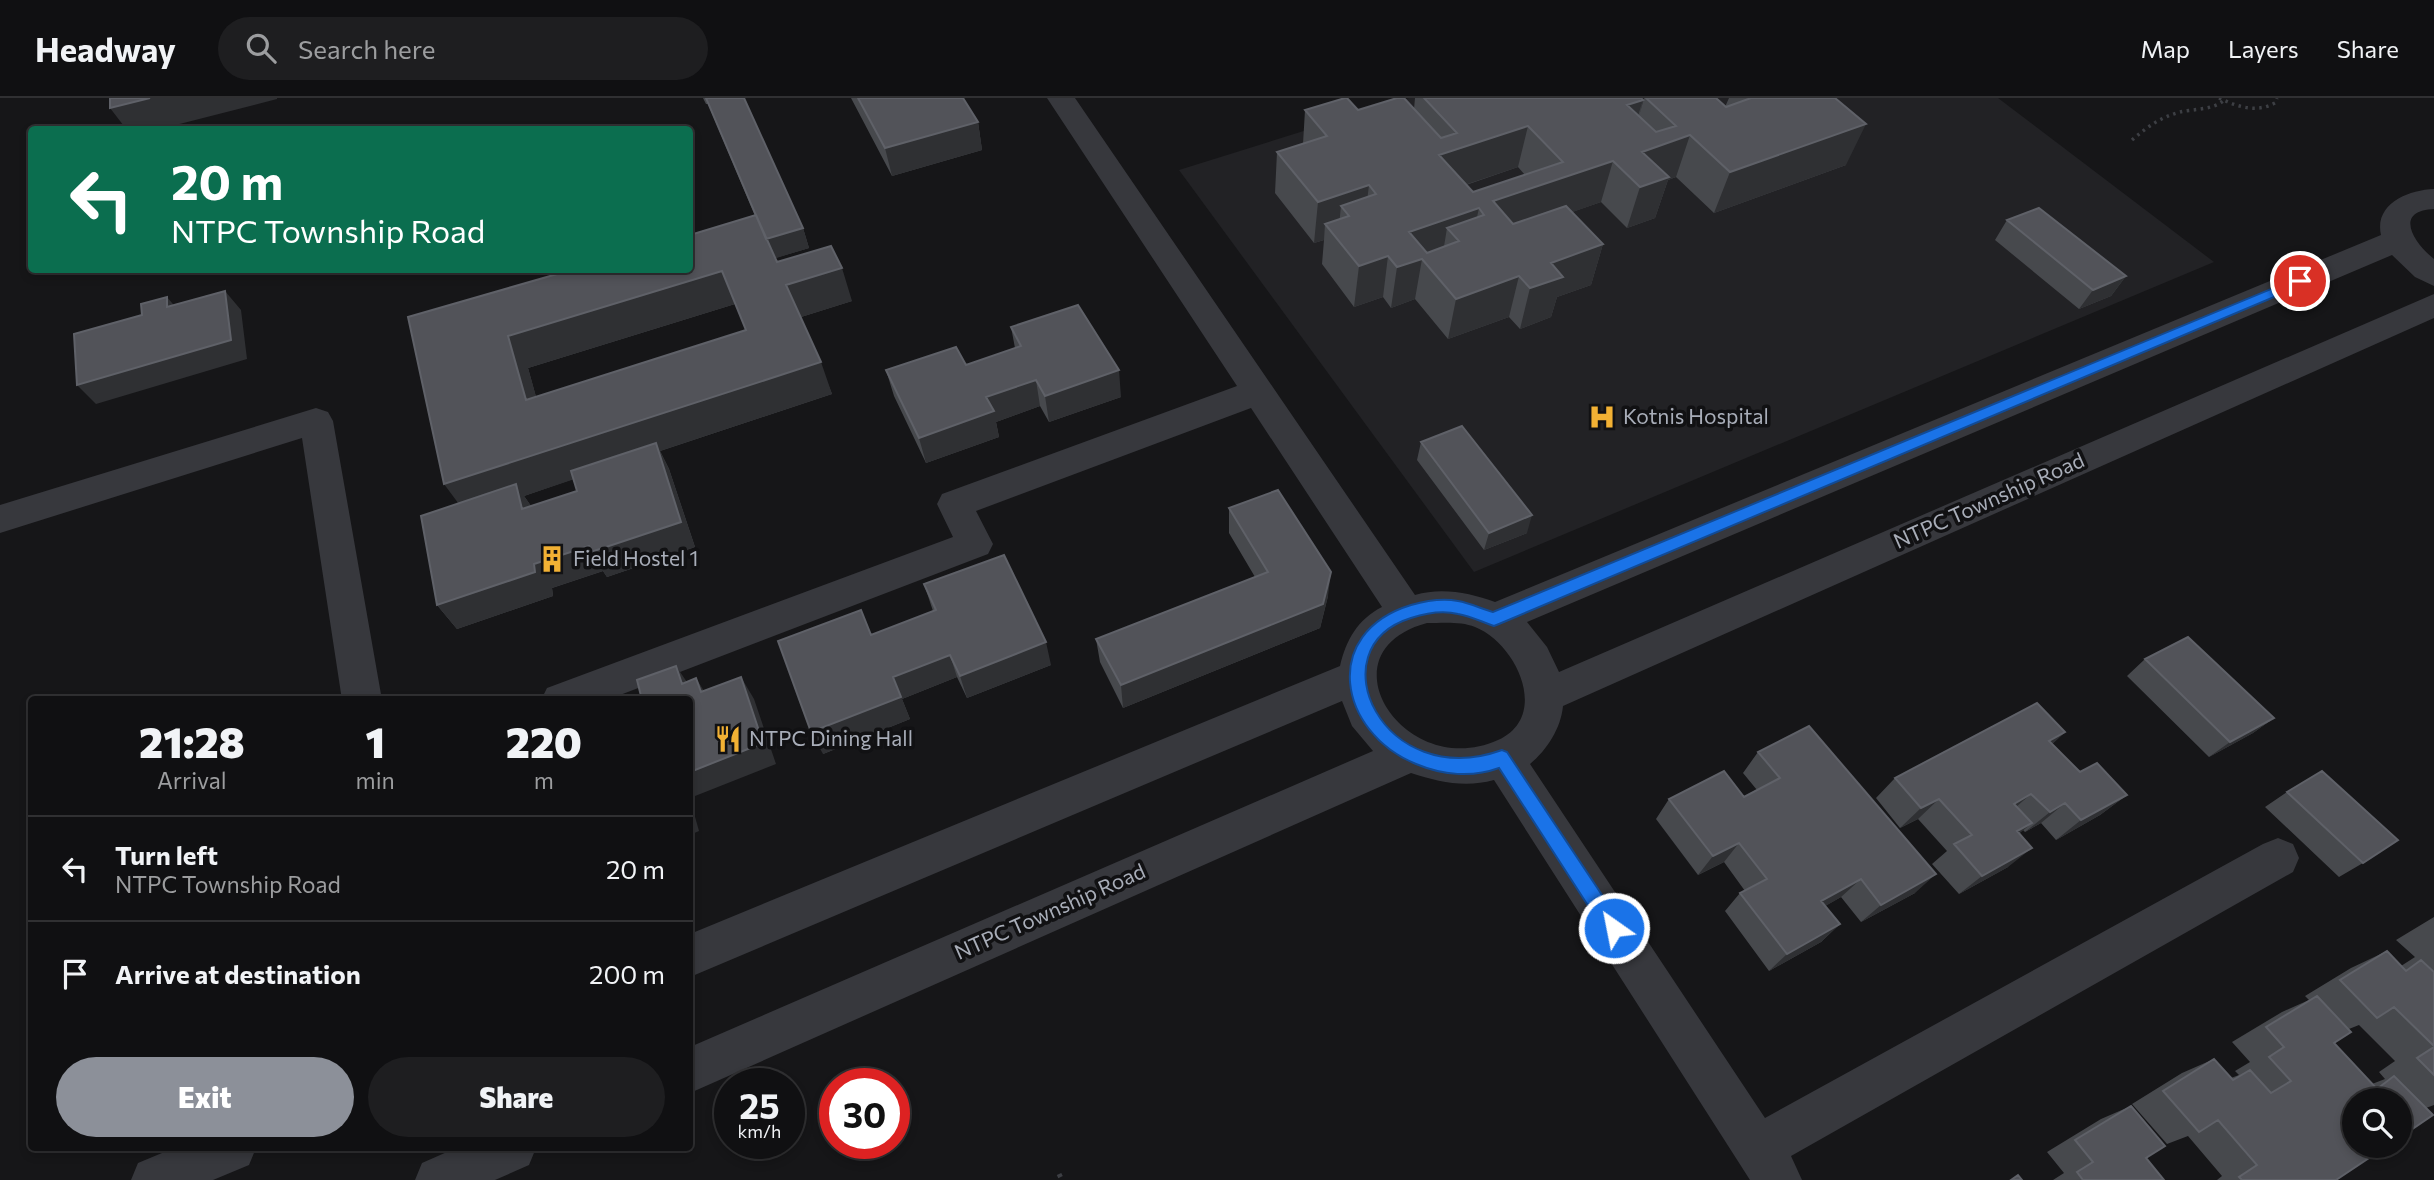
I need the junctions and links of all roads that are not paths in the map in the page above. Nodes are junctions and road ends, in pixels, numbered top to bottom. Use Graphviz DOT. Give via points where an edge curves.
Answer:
graph roads {
  1 [pos="1061,98"];
  2 [pos="2434,199"];
  3 [pos="2399,240"];
  4 [pos="2434,275"];
  5 [pos="2434,305"];
  6 [pos="1258,392"];
  7 [pos="0,519"];
  8 [pos="1407,613"];
  9 [pos="1494,619"];
  10 [pos="1358,676"];
  11 [pos="361,696"];
  12 [pos="572,696"];
  13 [pos="1545,696"];
  14 [pos="1410,754"];
  15 [pos="1502,757"];
  16 [pos="2278,858"];
  17 [pos="693,955"];
  18 [pos="693,1069"];
  19 [pos="225,1151"];
  20 [pos="505,1151"];
  21 [pos="1768,1164"];
  22 [pos="155,1180"];
  23 [pos="439,1180"];
  1 -- 6 [label="street"];
  2 -- 3 [label="street" via="2407,205 2396,216 2394,230"];
  3 -- 4 [label="street"];
  3 -- 9 [label="street"];
  5 -- 13 [label="street, NTPC Township Road"];
  6 -- 8 [label="street"];
  6 -- 12 [label="street" via="955,504 975,544"];
  7 -- 11 [label="street" via="316,421"];
  8 -- 9 [label="street" via="1426,607 1457,607"];
  8 -- 10 [label="street" via="1375,632 1361,655"];
  9 -- 13 [label="street" via="1514,632 1534,655"];
  10 -- 14 [label="street" via="1364,710 1380,733"];
  10 -- 17 [label="street"];
  13 -- 15 [label="street" via="1535,730 1517,750"];
  14 -- 15 [label="street" via="1462,767"];
  14 -- 18 [label="street, NTPC Township Road"];
  15 -- 21 [label="street"];
  16 -- 21 [label="street"];
  19 -- 22 [label="street"];
  20 -- 23 [label="street"];
}
